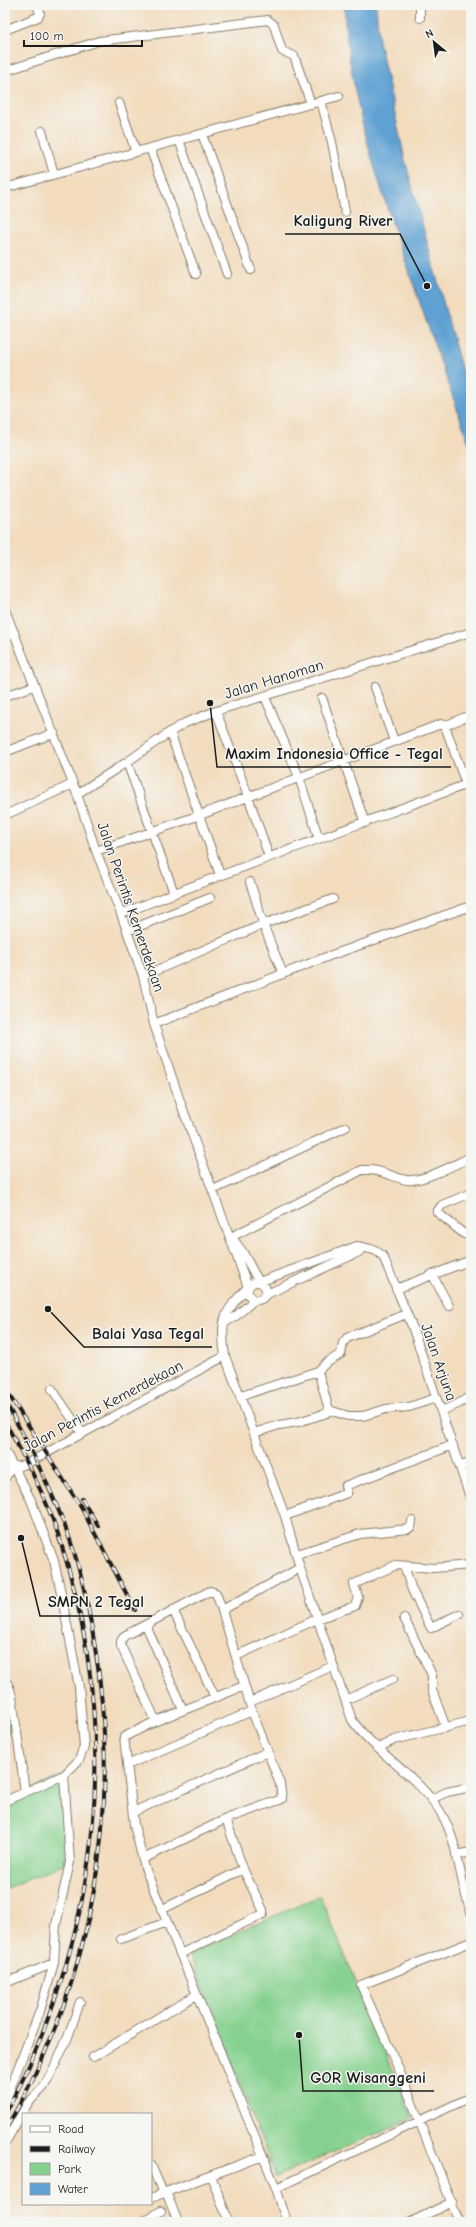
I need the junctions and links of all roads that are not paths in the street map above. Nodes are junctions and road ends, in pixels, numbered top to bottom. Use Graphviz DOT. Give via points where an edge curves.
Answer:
graph roads {
  1 [pos="37,5"];
  2 [pos="420,5"];
  3 [pos="420,18"];
  4 [pos="5,30"];
  5 [pos="5,71"];
  6 [pos="339,96"];
  7 [pos="321,101"];
  8 [pos="119,103"];
  9 [pos="311,104"];
  10 [pos="42,131"];
  11 [pos="202,134"];
  12 [pos="179,140"];
  13 [pos="150,148"];
  14 [pos="136,152"];
  15 [pos="54,174"];
  16 [pos="5,188"];
  17 [pos="345,212"];
  18 [pos="251,270"];
  19 [pos="196,274"];
  20 [pos="227,274"];
  21 [pos="5,610"];
  22 [pos="14,632"];
  23 [pos="471,632"];
  24 [pos="5,636"];
  25 [pos="34,686"];
  26 [pos="375,687"];
  27 [pos="5,696"];
  28 [pos="265,697"];
  29 [pos="322,698"];
  30 [pos="216,711"];
  31 [pos="465,716"];
  32 [pos="445,726"];
  33 [pos="170,732"];
  34 [pos="54,734"];
  35 [pos="394,741"];
  36 [pos="5,752"];
  37 [pos="343,761"];
  38 [pos="128,762"];
  39 [pos="299,777"];
  40 [pos="468,783"];
  41 [pos="73,784"];
  42 [pos="77,794"];
  43 [pos="248,796"];
  44 [pos="5,815"];
  45 [pos="200,815"];
  46 [pos="365,823"];
  47 [pos="152,831"];
  48 [pos="319,839"];
  49 [pos="96,851"];
  50 [pos="269,857"];
  51 [pos="220,875"];
  52 [pos="250,882"];
  53 [pos="174,893"];
  54 [pos="210,898"];
  55 [pos="333,899"];
  56 [pos="471,906"];
  57 [pos="121,914"];
  58 [pos="264,924"];
  59 [pos="127,931"];
  60 [pos="283,974"];
  61 [pos="143,976"];
  62 [pos="154,1024"];
  63 [pos="346,1127"];
  64 [pos="471,1157"];
  65 [pos="213,1190"];
  66 [pos="471,1193"];
  67 [pos="471,1236"];
  68 [pos="231,1237"];
  69 [pos="363,1248"];
  70 [pos="471,1260"];
  71 [pos="432,1274"];
  72 [pos="259,1282"];
  73 [pos="248,1287"];
  74 [pos="396,1289"];
  75 [pos="265,1295"];
  76 [pos="254,1300"];
  77 [pos="449,1306"];
  78 [pos="406,1314"];
  79 [pos="224,1323"];
  80 [pos="225,1356"];
  81 [pos="318,1371"];
  82 [pos="52,1389"];
  83 [pos="241,1396"];
  84 [pos="471,1396"];
  85 [pos="436,1398"];
  86 [pos="329,1410"];
  87 [pos="441,1411"];
  88 [pos="82,1433"];
  89 [pos="254,1433"];
  90 [pos="453,1445"];
  91 [pos="5,1451"];
  92 [pos="471,1463"];
  93 [pos="9,1466"];
  94 [pos="460,1466"];
  95 [pos="5,1478"];
  96 [pos="471,1500"];
  97 [pos="285,1516"];
  98 [pos="412,1521"];
  99 [pos="297,1554"];
  100 [pos="471,1565"];
  101 [pos="404,1566"];
  102 [pos="300,1568"];
  103 [pos="173,1610"];
  104 [pos="222,1610"];
  105 [pos="459,1614"];
  106 [pos="404,1618"];
  107 [pos="317,1619"];
  108 [pos="146,1624"];
  109 [pos="236,1656"];
  110 [pos="333,1666"];
  111 [pos="393,1679"];
  112 [pos="8,1684"];
  113 [pos="244,1686"];
  114 [pos="215,1698"];
  115 [pos="345,1700"];
  116 [pos="250,1702"];
  117 [pos="184,1710"];
  118 [pos="252,1711"];
  119 [pos="156,1721"];
  120 [pos="471,1721"];
  121 [pos="446,1728"];
  122 [pos="378,1748"];
  123 [pos="267,1752"];
  124 [pos="127,1765"];
  125 [pos="64,1775"];
  126 [pos="471,1787"];
  127 [pos="25,1792"];
  128 [pos="431,1799"];
  129 [pos="5,1801"];
  130 [pos="133,1812"];
  131 [pos="226,1819"];
  132 [pos="471,1852"];
  133 [pos="456,1855"];
  134 [pos="143,1859"];
  135 [pos="244,1870"];
  136 [pos="161,1910"];
  137 [pos="471,1912"];
  138 [pos="166,1922"];
  139 [pos="121,1939"];
  140 [pos="471,1942"];
  141 [pos="180,1954"];
  142 [pos="54,1963"];
  143 [pos="5,1983"];
  144 [pos="196,1995"];
  145 [pos="80,2002"];
  146 [pos="93,2057"];
  147 [pos="471,2097"];
  148 [pos="5,2102"];
  149 [pos="22,2113"];
  150 [pos="22,2113"];
  151 [pos="420,2122"];
  152 [pos="5,2143"];
  153 [pos="263,2156"];
  154 [pos="152,2167"];
  155 [pos="211,2176"];
  156 [pos="276,2188"];
  157 [pos="165,2192"];
  158 [pos="152,2198"];
  159 [pos="452,2202"];
  160 [pos="160,2211"];
  161 [pos="142,2222"];
  162 [pos="178,2222"];
  163 [pos="229,2222"];
  164 [pos="287,2222"];
  165 [pos="411,2222"];
  166 [pos="459,2222"];
  1 -- 4 [label="street" via="40,12 38,17"];
  2 -- 3 [label="street"];
  5 -- 9 [label="street" via="99,42 268,20 274,25 282,51 294,56"];
  6 -- 7 [label="street"];
  7 -- 9 [label="street"];
  7 -- 17 [label="street" via="332,142"];
  8 -- 14 [label="street"];
  9 -- 11 [label="street"];
  10 -- 15 [label="street"];
  11 -- 12 [label="street"];
  11 -- 18 [label="street"];
  12 -- 13 [label="street"];
  12 -- 20 [label="street"];
  13 -- 14 [label="street"];
  13 -- 19 [label="street"];
  14 -- 15 [label="street"];
  15 -- 16 [label="street"];
  21 -- 22 [label="street, Jalan Perintis Kemerdekaan"];
  22 -- 24 [label="street"];
  22 -- 25 [label="street, Jalan Perintis Kemerdekaan"];
  23 -- 28 [label="street, Jalan Hanoman"];
  25 -- 27 [label="street"];
  25 -- 34 [label="street, Jalan Perintis Kemerdekaan"];
  26 -- 35 [label="street"];
  28 -- 30 [label="street, Jalan Hanoman"];
  28 -- 39 [label="street"];
  29 -- 37 [label="street"];
  30 -- 33 [label="street, Jalan Hanoman"];
  30 -- 43 [label="street"];
  31 -- 32 [label="street"];
  32 -- 35 [label="street" via="439,725"];
  32 -- 40 [label="street"];
  33 -- 38 [label="street, Jalan Hanoman"];
  33 -- 45 [label="street"];
  34 -- 36 [label="street"];
  34 -- 41 [label="street, Jalan Perintis Kemerdekaan"];
  35 -- 37 [label="street"];
  37 -- 39 [label="street"];
  37 -- 46 [label="street"];
  38 -- 42 [label="street, Jalan Hanoman"];
  38 -- 47 [label="street"];
  39 -- 43 [label="street"];
  39 -- 48 [label="street"];
  40 -- 46 [label="street"];
  41 -- 42 [label="street, Jalan Perintis Kemerdekaan"];
  41 -- 44 [label="street"];
  42 -- 49 [label="street, Jalan Perintis Kemerdekaan"];
  43 -- 45 [label="street"];
  43 -- 50 [label="street"];
  45 -- 47 [label="street"];
  45 -- 51 [label="street"];
  46 -- 48 [label="street"];
  47 -- 49 [label="street"];
  47 -- 53 [label="street"];
  48 -- 50 [label="street"];
  49 -- 57 [label="street, Jalan Perintis Kemerdekaan"];
  50 -- 51 [label="street"];
  51 -- 53 [label="street"];
  52 -- 58 [label="street"];
  53 -- 57 [label="street"];
  54 -- 59 [label="street"];
  55 -- 58 [label="street"];
  56 -- 60 [label="street"];
  57 -- 59 [label="street, Jalan Perintis Kemerdekaan"];
  58 -- 60 [label="street"];
  58 -- 61 [label="street"];
  59 -- 61 [label="street, Jalan Perintis Kemerdekaan"];
  60 -- 62 [label="street"];
  61 -- 62 [label="street, Jalan Perintis Kemerdekaan"];
  62 -- 65 [label="street, Jalan Perintis Kemerdekaan"];
  63 -- 65 [label="street"];
  64 -- 68 [label="street" via="408,1180 373,1170 362,1170"];
  65 -- 68 [label="street, Jalan Perintis Kemerdekaan"];
  66 -- 67 [label="street" via="442,1205 437,1212 464,1234"];
  68 -- 72 [label="street, Jalan Perintis Kemerdekaan"];
  68 -- 73 [label="street, Jalan Perintis Kemerdekaan"];
  69 -- 72 [label="street" via="357,1246"];
  69 -- 74 [label="street, Jalan Arjuna" via="375,1250 383,1256"];
  69 -- 75 [label="street"];
  70 -- 71 [label="street"];
  71 -- 74 [label="street"];
  71 -- 77 [label="street"];
  72 -- 73 [label="street"];
  72 -- 75 [label="street, Jalan Perintis Kemerdekaan" via="266,1288"];
  73 -- 76 [label="street, Jalan Perintis Kemerdekaan" via="248,1293"];
  73 -- 79 [label="street" via="230,1306"];
  74 -- 78 [label="street, Jalan Arjuna"];
  75 -- 76 [label="street" via="259,1300"];
  76 -- 79 [label="street"];
  78 -- 81 [label="street" via="347,1338 341,1354"];
  78 -- 85 [label="street, Jalan Arjuna"];
  79 -- 80 [label="street" via="222,1338"];
  80 -- 83 [label="street"];
  80 -- 88 [label="street, Jalan Perintis Kemerdekaan"];
  81 -- 83 [label="street"];
  81 -- 86 [label="street"];
  82 -- 88 [label="street"];
  83 -- 89 [label="street"];
  84 -- 87 [label="street"];
  85 -- 86 [label="street" via="409,1407 386,1409 363,1416 348,1416"];
  85 -- 87 [label="street, Jalan Arjuna"];
  86 -- 89 [label="street" via="322,1415 278,1424"];
  87 -- 90 [label="street, Jalan Arjuna"];
  88 -- 93 [label="street, Jalan Perintis Kemerdekaan" via="28,1463"];
  89 -- 97 [label="street"];
  90 -- 94 [label="street, Jalan Arjuna"];
  90 -- 97 [label="street" via="345,1486 347,1493"];
  91 -- 93 [label="street"];
  92 -- 94 [label="street"];
  93 -- 95 [label="street"];
  93 -- 125 [label="street" via="31,1500 54,1562 79,1687 84,1747 76,1764"];
  94 -- 96 [label="street, Jalan Arjuna"];
  97 -- 99 [label="street"];
  98 -- 99 [label="street" via="408,1529 360,1534"];
  99 -- 102 [label="street"];
  100 -- 101 [label="street" via="433,1568"];
  101 -- 105 [label="street" via="412,1590 431,1628"];
  101 -- 107 [label="street" via="386,1568 356,1582 354,1584 358,1597 355,1606"];
  102 -- 104 [label="street"];
  102 -- 107 [label="street"];
  103 -- 104 [label="street" via="210,1591 216,1593"];
  103 -- 108 [label="street"];
  103 -- 114 [label="street"];
  104 -- 109 [label="street"];
  106 -- 121 [label="street" via="432,1674 432,1690"];
  107 -- 109 [label="street"];
  107 -- 110 [label="street"];
  108 -- 117 [label="street"];
  108 -- 119 [label="street" via="124,1636 121,1646"];
  109 -- 113 [label="street"];
  110 -- 115 [label="street"];
  110 -- 116 [label="street"];
  111 -- 115 [label="street"];
  112 -- 127 [label="street"];
  113 -- 114 [label="street"];
  113 -- 116 [label="street"];
  114 -- 117 [label="street"];
  115 -- 122 [label="street" via="352,1720"];
  116 -- 118 [label="street"];
  117 -- 119 [label="street"];
  118 -- 123 [label="street"];
  118 -- 124 [label="street"];
  119 -- 124 [label="street" via="124,1737"];
  120 -- 121 [label="street"];
  121 -- 122 [label="street" via="394,1740"];
  122 -- 128 [label="street" via="406,1771"];
  123 -- 130 [label="street"];
  123 -- 131 [label="street" via="280,1784 282,1799"];
  124 -- 130 [label="street"];
  125 -- 127 [label="street"];
  125 -- 142 [label="street" via="70,1862 56,1925"];
  126 -- 128 [label="street" via="447,1792"];
  127 -- 129 [label="street"];
  128 -- 133 [label="street" via="448,1825"];
  130 -- 134 [label="street"];
  131 -- 134 [label="street"];
  131 -- 135 [label="street"];
  132 -- 133 [label="street"];
  133 -- 137 [label="street"];
  134 -- 136 [label="street"];
  135 -- 136 [label="street"];
  135 -- 141 [label="street" via="263,1914"];
  136 -- 138 [label="street"];
  138 -- 139 [label="street"];
  138 -- 141 [label="street"];
  140 -- 151 [label="street" via="361,1985"];
  141 -- 144 [label="street"];
  142 -- 143 [label="street"];
  142 -- 148 [label="street" via="40,2012"];
  144 -- 146 [label="street"];
  144 -- 153 [label="street"];
  145 -- 150 [label="street" via="68,2037 50,2076"];
  147 -- 151 [label="street"];
  149 -- 152 [label="street"];
  151 -- 156 [label="street"];
  151 -- 159 [label="street"];
  153 -- 155 [label="street"];
  153 -- 156 [label="street"];
  154 -- 157 [label="street"];
  155 -- 157 [label="street"];
  155 -- 163 [label="street"];
  156 -- 164 [label="street"];
  157 -- 158 [label="street"];
  157 -- 162 [label="street"];
  159 -- 165 [label="street"];
  159 -- 166 [label="street"];
  160 -- 161 [label="street"];
}
